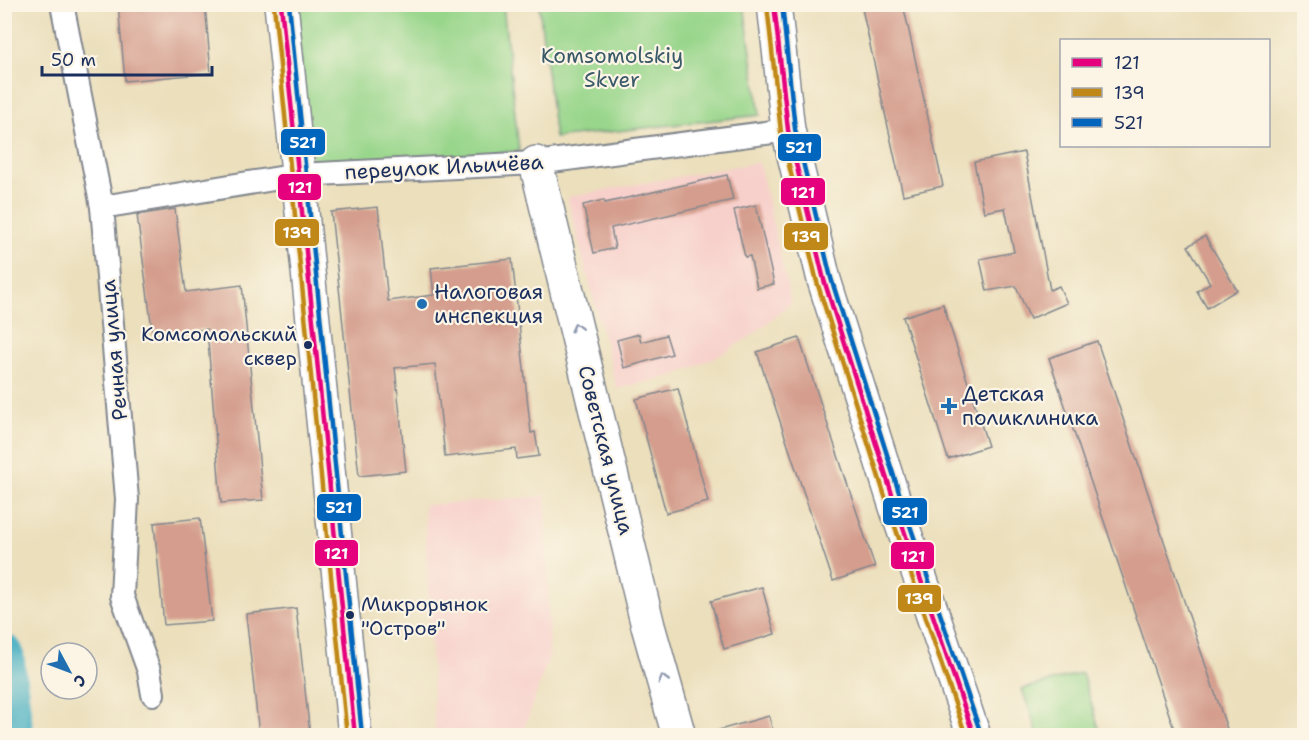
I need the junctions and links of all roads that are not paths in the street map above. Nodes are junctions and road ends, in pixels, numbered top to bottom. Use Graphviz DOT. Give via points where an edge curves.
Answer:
graph roads {
  1 [pos="62,4"];
  2 [pos="281,4"];
  3 [pos="774,4"];
  4 [pos="788,130"];
  5 [pos="536,163"];
  6 [pos="298,175"];
  7 [pos="102,207"];
  8 [pos="153,694"];
  9 [pos="355,735"];
  10 [pos="679,735"];
  11 [pos="974,735"];
  1 -- 7 [label="street, Речная улица"];
  2 -- 6 [label="main road"];
  3 -- 4 [label="main road"];
  4 -- 5 [label="street, переулок Ильичёва"];
  4 -- 11 [label="main road" via="824,280"];
  5 -- 6 [label="street, переулок Ильичёва"];
  10 -- 5 [label="main road, Советская улица, one-way" via="648,626"];
  6 -- 7 [label="street, переулок Ильичёва"];
  6 -- 9 [label="main road"];
  7 -- 8 [label="street, Речная улица" via="127,499 122,596 149,671"];
}
